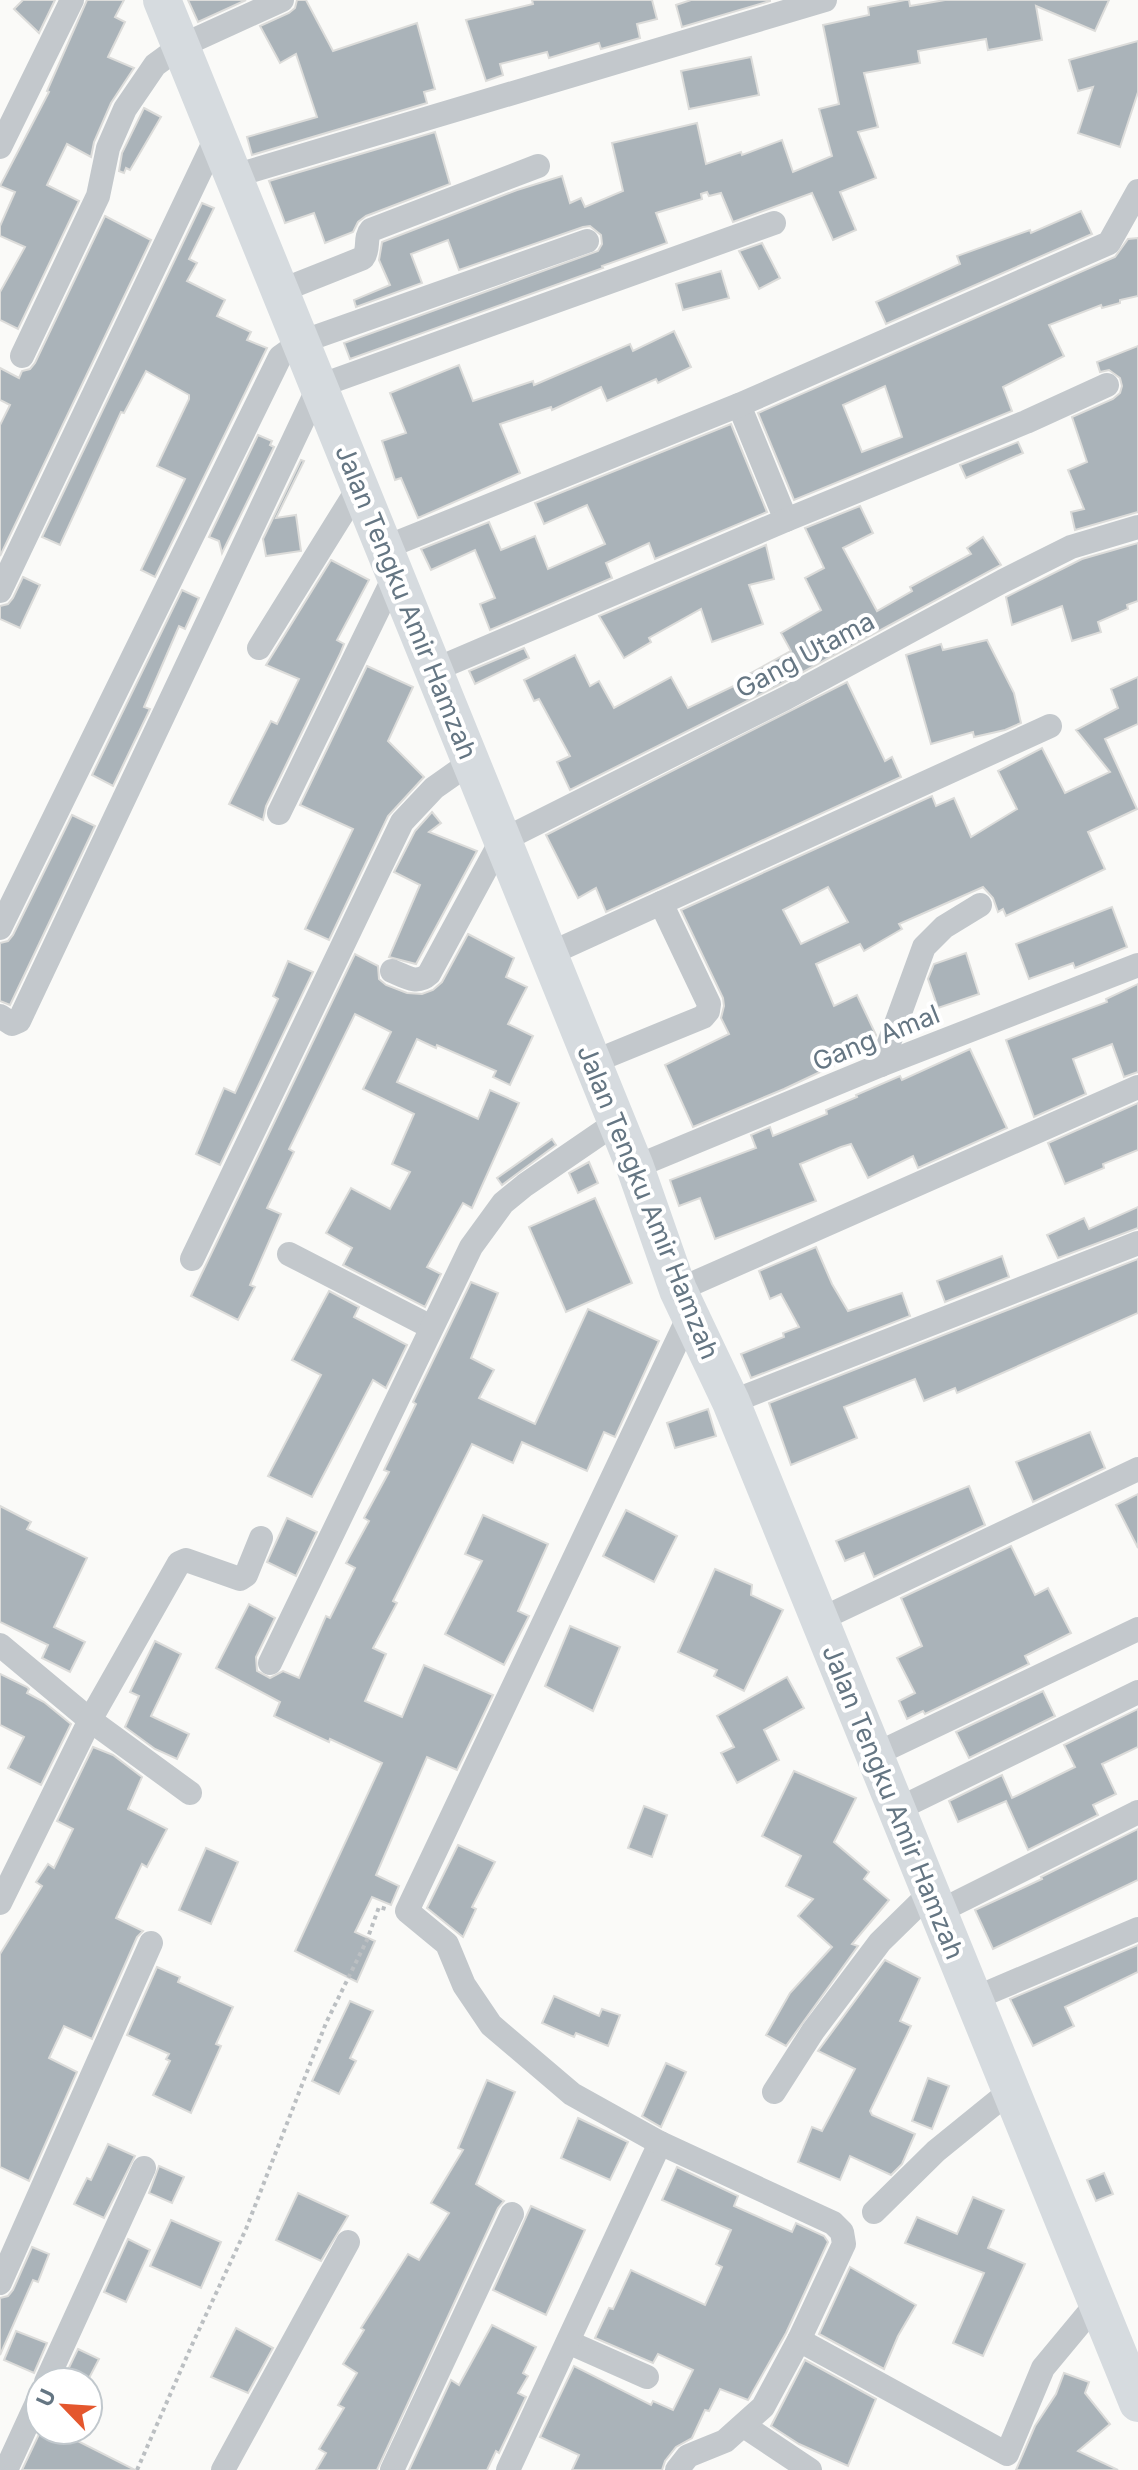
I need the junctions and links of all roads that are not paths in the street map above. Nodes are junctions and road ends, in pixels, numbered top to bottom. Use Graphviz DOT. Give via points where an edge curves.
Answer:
graph roads {
  1 [pos="72,0"];
  2 [pos="162,0"];
  3 [pos="282,0"];
  4 [pos="825,0"];
  5 [pos="181,46"];
  6 [pos="217,136"];
  7 [pos="0,147"];
  8 [pos="538,166"];
  9 [pos="234,176"];
  10 [pos="1138,191"];
  11 [pos="774,223"];
  12 [pos="587,241"];
  13 [pos="280,291"];
  14 [pos="301,342"];
  15 [pos="22,356"];
  16 [pos="1107,385"];
  17 [pos="319,386"];
  18 [pos="739,405"];
  19 [pos="359,487"];
  20 [pos="786,520"];
  21 [pos="1138,527"];
  22 [pos="390,562"];
  23 [pos="0,591"];
  24 [pos="259,648"];
  25 [pos="434,670"];
  26 [pos="1050,726"];
  27 [pos="471,762"];
  28 [pos="279,813"];
  29 [pos="501,841"];
  30 [pos="661,903"];
  31 [pos="980,905"];
  32 [pos="0,928"];
  33 [pos="549,954"];
  34 [pos="1138,965"];
  35 [pos="392,971"];
  36 [pos="0,1016"];
  37 [pos="593,1062"];
  38 [pos="881,1065"];
  39 [pos="1138,1087"];
  40 [pos="617,1122"];
  41 [pos="635,1167"];
  42 [pos="1138,1243"];
  43 [pos="289,1254"];
  44 [pos="192,1259"];
  45 [pos="683,1303"];
  46 [pos="431,1327"];
  47 [pos="731,1402"];
  48 [pos="1138,1469"];
  49 [pos="261,1538"];
  50 [pos="819,1620"];
  51 [pos="1138,1629"];
  52 [pos="0,1645"];
  53 [pos="270,1663"];
  54 [pos="1138,1692"];
  55 [pos="90,1720"];
  56 [pos="874,1755"];
  57 [pos="190,1793"];
  58 [pos="896,1810"];
  59 [pos="1138,1812"];
  60 [pos="934,1902"];
  61 [pos="0,1903"];
  62 [pos="1138,1929"];
  63 [pos="151,1943"];
  64 [pos="973,1999"];
  65 [pos="1010,2091"];
  66 [pos="774,2092"];
  67 [pos="660,2143"];
  68 [pos="144,2168"];
  69 [pos="874,2212"];
  70 [pos="512,2214"];
  71 [pos="348,2242"];
  72 [pos="0,2283"];
  73 [pos="1097,2303"];
  74 [pos="799,2340"];
  75 [pos="568,2342"];
  76 [pos="53,2366"];
  77 [pos="647,2377"];
  78 [pos="1138,2403"];
  79 [pos="744,2426"];
  80 [pos="24,2431"];
  81 [pos="1004,2462"];
  82 [pos="6,2470"];
  83 [pos="223,2470"];
  84 [pos="392,2470"];
  85 [pos="508,2470"];
  86 [pos="677,2470"];
  87 [pos="810,2470"];
  1 -- 7 [label="street"];
  2 -- 5 [label="main road, Jalan Tengku Amir Hamzah"];
  3 -- 5 [label="street"];
  4 -- 9 [label="street"];
  5 -- 6 [label="main road, Jalan Tengku Amir Hamzah"];
  5 -- 15 [label="street" via="155,65 125,109 108,148 98,196"];
  6 -- 9 [label="main road, Jalan Tengku Amir Hamzah"];
  6 -- 23 [label="street"];
  8 -- 13 [label="street" via="371,230 363,258"];
  9 -- 13 [label="main road, Jalan Tengku Amir Hamzah"];
  10 -- 18 [label="street" via="1109,243"];
  11 -- 17 [label="street"];
  12 -- 14 [label="street"];
  13 -- 14 [label="main road, Jalan Tengku Amir Hamzah"];
  14 -- 17 [label="main road, Jalan Tengku Amir Hamzah"];
  14 -- 32 [label="street" via="280,357 269,376"];
  16 -- 20 [label="street"];
  17 -- 19 [label="main road, Jalan Tengku Amir Hamzah"];
  17 -- 36 [label="street" via="19,1021 12,1024"];
  18 -- 20 [label="street"];
  18 -- 22 [label="street"];
  19 -- 22 [label="main road, Jalan Tengku Amir Hamzah"];
  19 -- 24 [label="street"];
  20 -- 25 [label="street"];
  21 -- 29 [label="street, Gang Utama" via="1071,547"];
  22 -- 25 [label="main road, Jalan Tengku Amir Hamzah"];
  22 -- 28 [label="street"];
  25 -- 27 [label="main road, Jalan Tengku Amir Hamzah"];
  26 -- 30 [label="street"];
  27 -- 29 [label="main road, Jalan Tengku Amir Hamzah"];
  27 -- 44 [label="street" via="434,788 402,822"];
  29 -- 33 [label="main road, Jalan Tengku Amir Hamzah"];
  29 -- 35 [label="street" via="429,974 416,981"];
  30 -- 33 [label="street"];
  30 -- 37 [label="street" via="708,1011"];
  31 -- 38 [label="street" via="924,947"];
  33 -- 37 [label="main road, Jalan Tengku Amir Hamzah"];
  34 -- 38 [label="street, Gang Amal"];
  37 -- 40 [label="main road, Jalan Tengku Amir Hamzah"];
  38 -- 41 [label="street, Gang Amal"];
  39 -- 45 [label="street"];
  40 -- 41 [label="main road, Jalan Tengku Amir Hamzah"];
  40 -- 46 [label="street" via="497,1210 471,1247"];
  41 -- 45 [label="main road, Jalan Tengku Amir Hamzah"];
  42 -- 47 [label="street"];
  43 -- 46 [label="street"];
  45 -- 47 [label="main road, Jalan Tengku Amir Hamzah"];
  45 -- 67 [label="street" via="407,1911 447,1944 464,1985 491,2025 572,2094"];
  46 -- 53 [label="street"];
  47 -- 50 [label="main road, Jalan Tengku Amir Hamzah"];
  48 -- 50 [label="street"];
  49 -- 55 [label="street" via="240,1579 186,1560 179,1563"];
  50 -- 56 [label="main road, Jalan Tengku Amir Hamzah"];
  51 -- 56 [label="street"];
  52 -- 55 [label="street"];
  54 -- 58 [label="street"];
  55 -- 57 [label="street"];
  55 -- 61 [label="street"];
  56 -- 58 [label="main road, Jalan Tengku Amir Hamzah"];
  58 -- 60 [label="main road, Jalan Tengku Amir Hamzah"];
  59 -- 60 [label="street"];
  60 -- 64 [label="main road, Jalan Tengku Amir Hamzah"];
  60 -- 66 [label="street" via="880,1942"];
  62 -- 64 [label="street"];
  63 -- 72 [label="street"];
  64 -- 65 [label="main road, Jalan Tengku Amir Hamzah"];
  65 -- 69 [label="street" via="936,2151"];
  65 -- 73 [label="main road, Jalan Tengku Amir Hamzah"];
  67 -- 74 [label="street" via="833,2223 842,2232 844,2244"];
  67 -- 75 [label="street"];
  68 -- 76 [label="street"];
  70 -- 84 [label="street"];
  71 -- 83 [label="street"];
  73 -- 78 [label="main road, Jalan Tengku Amir Hamzah"];
  73 -- 81 [label="street" via="1043,2368"];
  74 -- 79 [label="street" via="763,2407"];
  74 -- 81 [label="street"];
  75 -- 77 [label="street"];
  75 -- 85 [label="street"];
  79 -- 86 [label="street" via="725,2441 688,2456"];
  79 -- 87 [label="street"];
  80 -- 82 [label="street"];
}
